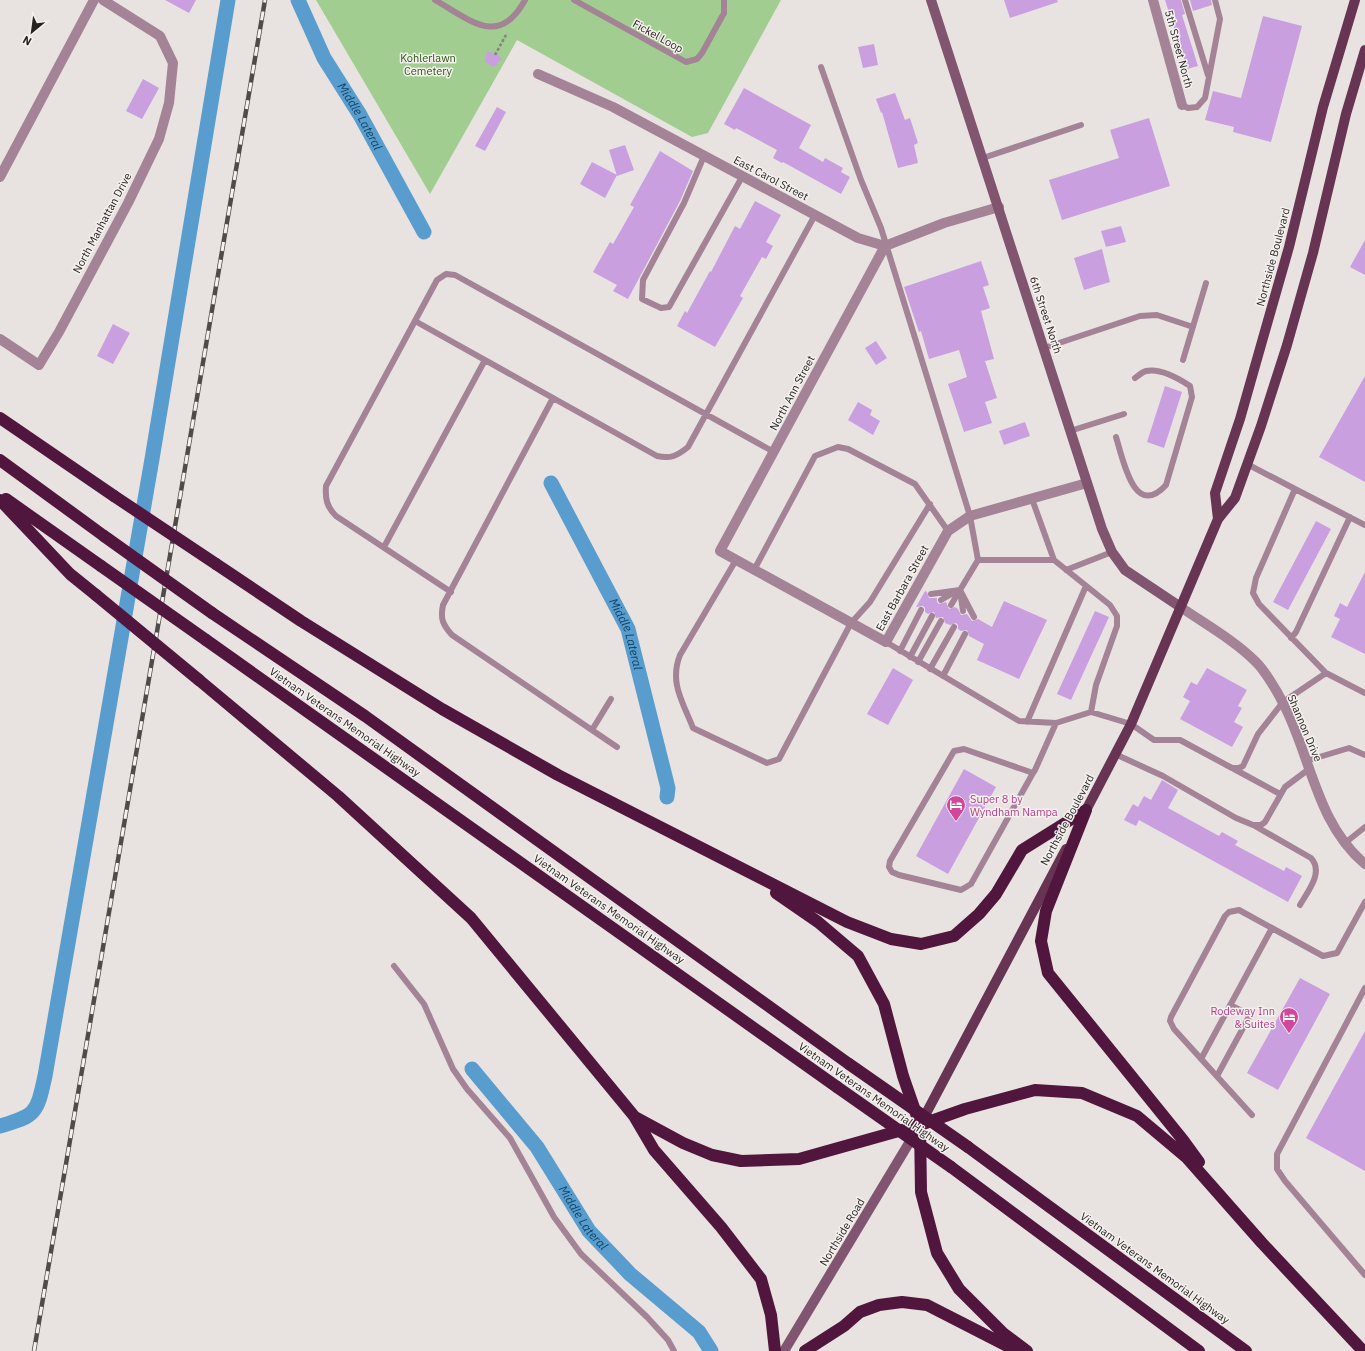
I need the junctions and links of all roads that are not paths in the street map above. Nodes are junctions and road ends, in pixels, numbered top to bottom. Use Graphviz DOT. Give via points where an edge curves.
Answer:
graph roads {
  1 [pos="94,0"];
  2 [pos="103,0"];
  3 [pos="435,0"];
  4 [pos="525,0"];
  5 [pos="574,0"];
  6 [pos="724,0"];
  7 [pos="931,0"];
  8 [pos="1154,0"];
  9 [pos="1185,0"];
  10 [pos="1215,0"];
  11 [pos="1355,0"];
  12 [pos="1365,50"];
  13 [pos="821,67"];
  14 [pos="538,74"];
  15 [pos="1209,77"];
  16 [pos="1182,105"];
  17 [pos="1081,125"];
  18 [pos="704,156"];
  19 [pos="983,158"];
  20 [pos="0,177"];
  21 [pos="742,177"];
  22 [pos="999,207"];
  23 [pos="815,215"];
  24 [pos="885,246"];
  25 [pos="1206,283"];
  26 [pos="415,321"];
  27 [pos="1193,327"];
  28 [pos="0,339"];
  29 [pos="1044,348"];
  30 [pos="485,360"];
  31 [pos="1183,360"];
  32 [pos="1135,378"];
  33 [pos="553,398"];
  34 [pos="706,414"];
  35 [pos="1124,414"];
  36 [pos="0,418"];
  37 [pos="1070,431"];
  38 [pos="1116,437"];
  39 [pos="774,452"];
  40 [pos="0,460"];
  41 [pos="1248,464"];
  42 [pos="1087,483"];
  43 [pos="1295,490"];
  44 [pos="0,494"];
  45 [pos="1032,498"];
  46 [pos="0,500"];
  47 [pos="930,504"];
  48 [pos="970,516"];
  49 [pos="1350,517"];
  50 [pos="1218,519"];
  51 [pos="1365,525"];
  52 [pos="948,531"];
  53 [pos="384,547"];
  54 [pos="720,551"];
  55 [pos="1112,552"];
  56 [pos="736,560"];
  57 [pos="978,560"];
  58 [pos="1054,560"];
  59 [pos="754,570"];
  60 [pos="1066,570"];
  61 [pos="1086,586"];
  62 [pos="960,590"];
  63 [pos="451,592"];
  64 [pos="931,594"];
  65 [pos="941,600"];
  66 [pos="951,605"];
  67 [pos="1180,606"];
  68 [pos="922,610"];
  69 [pos="963,611"];
  70 [pos="932,616"];
  71 [pos="974,617"];
  72 [pos="941,621"];
  73 [pos="851,623"];
  74 [pos="954,627"];
  75 [pos="965,634"];
  76 [pos="1291,638"];
  77 [pos="886,642"];
  78 [pos="900,650"];
  79 [pos="910,656"];
  80 [pos="918,662"];
  81 [pos="930,669"];
  82 [pos="1326,673"];
  83 [pos="943,676"];
  84 [pos="1365,693"];
  85 [pos="611,699"];
  86 [pos="1283,702"];
  87 [pos="1091,712"];
  88 [pos="1027,722"];
  89 [pos="1056,723"];
  90 [pos="1131,724"];
  91 [pos="592,730"];
  92 [pos="617,747"];
  93 [pos="1115,754"];
  94 [pos="1365,755"];
  95 [pos="1307,765"];
  96 [pos="1232,768"];
  97 [pos="1033,773"];
  98 [pos="1280,794"];
  99 [pos="1086,810"];
  100 [pos="1253,825"];
  101 [pos="1365,827"];
  102 [pos="1345,843"];
  103 [pos="1365,864"];
  104 [pos="739,867"];
  105 [pos="1365,902"];
  106 [pos="1300,905"];
  107 [pos="1272,928"];
  108 [pos="394,966"];
  109 [pos="1365,988"];
  110 [pos="1230,1005"];
  111 [pos="1201,1059"];
  112 [pos="1217,1076"];
  113 [pos="1252,1115"];
  114 [pos="634,1116"];
  115 [pos="920,1125"];
  116 [pos="1232,1209"];
  117 [pos="1365,1275"];
  118 [pos="674,1351"];
  119 [pos="775,1351"];
  120 [pos="784,1351"];
  121 [pos="805,1351"];
  122 [pos="1017,1351"];
  123 [pos="1027,1351"];
  124 [pos="1199,1351"];
  125 [pos="1246,1351"];
  126 [pos="1363,1351"];
  1 -- 20 [label="street"];
  2 -- 28 [label="street, North Manhattan Drive" via="160,36 173,63 169,103 159,139 128,203 39,365"];
  3 -- 4 [label="lane" via="486,26 495,27 508,22 519,12"];
  5 -- 6 [label="lane, Fickel Loop" via="686,62 702,53 724,13"];
  7 -- 19 [label="street, 6th Street North"];
  8 -- 16 [label="street, 5th Street North"];
  9 -- 15 [label="lane"];
  10 -- 15 [label="lane" via="1220,19"];
  11 -- 50 [label="main road, Northside Boulevard" via="1323,107 1272,308 1240,419 1215,493"];
  12 -- 41 [label="main road, Northside Boulevard" via="1346,114 1313,253 1287,345"];
  13 -- 24 [label="lane" via="881,228"];
  14 -- 18 [label="street, East Carol Street" via="613,107"];
  15 -- 16 [label="lane" via="1205,98 1197,107 1188,108"];
  17 -- 19 [label="lane"];
  18 -- 21 [label="street, East Carol Street"];
  18 -- 21 [label="lane" via="684,203 643,280 642,299 661,308 669,307"];
  19 -- 22 [label="street, 6th Street North"];
  21 -- 23 [label="street, East Carol Street"];
  22 -- 24 [label="street" via="944,223"];
  22 -- 29 [label="street, 6th Street North"];
  23 -- 24 [label="street, East Carol Street" via="858,238"];
  23 -- 34 [label="lane"];
  24 -- 39 [label="street, North Ann Street"];
  24 -- 48 [label="lane"];
  25 -- 27 [label="lane"];
  26 -- 30 [label="lane"];
  26 -- 34 [label="lane" via="437,280 446,274 454,275"];
  26 -- 53 [label="lane" via="326,486 325,498 336,516"];
  27 -- 29 [label="lane" via="1157,315 1140,316"];
  27 -- 31 [label="lane"];
  29 -- 37 [label="street, 6th Street North"];
  30 -- 33 [label="lane"];
  30 -- 53 [label="lane"];
  32 -- 38 [label="lane" via="1144,372 1155,371 1180,379 1190,386 1192,397 1166,485 1159,493 1149,496 1140,494 1132,485"];
  33 -- 34 [label="lane" via="657,456 669,458 679,455 688,447"];
  33 -- 63 [label="lane"];
  34 -- 39 [label="lane"];
  35 -- 37 [label="lane"];
  36 -- 104 [label="highway, bridge" via="301,621 442,709 558,775"];
  37 -- 42 [label="street, 6th Street North"];
  39 -- 54 [label="street, North Ann Street"];
  40 -- 125 [label="highway, Vietnam Veterans Memorial Highway, bridge" via="212,613 365,716 968,1147"];
  41 -- 43 [label="lane"];
  41 -- 50 [label="main road, Northside Boulevard" via="1235,498"];
  42 -- 45 [label="street, East Barbara Street"];
  42 -- 55 [label="street, 6th Street North"];
  43 -- 49 [label="lane"];
  43 -- 76 [label="lane" via="1256,578 1253,593 1259,604"];
  44 -- 124 [label="highway, Vietnam Veterans Memorial Highway, bridge" via="951,1167"];
  45 -- 48 [label="street, East Barbara Street"];
  45 -- 58 [label="lane"];
  46 -- 114 [label="highway, bridge" via="70,574 338,796 471,918"];
  47 -- 52 [label="lane"];
  47 -- 59 [label="lane" via="915,484 848,449 838,447 826,451 815,456"];
  47 -- 73 [label="lane" via="870,602"];
  48 -- 52 [label="street, East Barbara Street"];
  48 -- 57 [label="lane"];
  49 -- 51 [label="lane"];
  49 -- 76 [label="lane"];
  50 -- 67 [label="main road, Northside Boulevard"];
  52 -- 77 [label="street, East Barbara Street"];
  53 -- 63 [label="lane"];
  54 -- 56 [label="street, East Barbara Street"];
  55 -- 60 [label="lane"];
  55 -- 67 [label="street, 6th Street North" via="1125,570"];
  56 -- 59 [label="street, East Barbara Street"];
  56 -- 73 [label="lane" via="680,655 675,668 676,687 693,728 767,763 779,758"];
  57 -- 58 [label="lane"];
  57 -- 62 [label="lane"];
  58 -- 60 [label="lane"];
  59 -- 73 [label="street, East Barbara Street"];
  60 -- 61 [label="lane"];
  61 -- 87 [label="lane" via="1110,605 1117,616 1117,626 1096,685"];
  61 -- 88 [label="lane"];
  62 -- 64 [label="lane"];
  62 -- 65 [label="lane"];
  62 -- 66 [label="lane"];
  62 -- 69 [label="lane"];
  62 -- 71 [label="lane"];
  63 -- 91 [label="lane" via="443,605 441,616 444,626 452,635"];
  67 -- 86 [label="street, Shannon Drive" via="1256,663"];
  67 -- 90 [label="main road, Northside Boulevard"];
  68 -- 78 [label="lane"];
  70 -- 79 [label="lane"];
  72 -- 80 [label="lane"];
  73 -- 77 [label="street, East Barbara Street"];
  74 -- 81 [label="lane"];
  75 -- 83 [label="lane"];
  76 -- 82 [label="lane"];
  77 -- 78 [label="lane"];
  78 -- 79 [label="lane"];
  79 -- 80 [label="lane"];
  80 -- 81 [label="lane"];
  81 -- 83 [label="lane"];
  82 -- 84 [label="lane"];
  82 -- 86 [label="lane"];
  83 -- 88 [label="lane" via="1019,722"];
  85 -- 91 [label="lane"];
  86 -- 95 [label="street, Shannon Drive"];
  86 -- 96 [label="lane" via="1258,734 1243,766"];
  87 -- 89 [label="lane"];
  87 -- 90 [label="lane"];
  88 -- 89 [label="lane"];
  89 -- 97 [label="lane"];
  90 -- 93 [label="main road, Northside Boulevard"];
  90 -- 96 [label="lane" via="1154,740 1180,740"];
  91 -- 92 [label="lane"];
  93 -- 99 [label="main road, Northside Boulevard"];
  93 -- 100 [label="lane" via="1163,776"];
  94 -- 95 [label="lane" via="1349,748"];
  95 -- 98 [label="lane"];
  95 -- 102 [label="street, Shannon Drive" via="1325,812"];
  96 -- 98 [label="lane"];
  97 -- 97 [label="lane" via="971,884 961,890 892,872 889,867 890,861 954,751 964,749"];
  98 -- 100 [label="lane" via="1265,822"];
  99 -- 104 [label="highway" via="1022,850 996,894 979,914 954,936 921,944 891,939 847,922"];
  99 -- 115 [label="main road, Northside Boulevard"];
  99 -- 116 [label="highway" via="1046,911 1041,941 1048,973 1183,1140"];
  100 -- 106 [label="lane" via="1315,861 1318,867 1316,874"];
  101 -- 102 [label="lane"];
  102 -- 103 [label="street, Shannon Drive"];
  104 -- 115 [label="highway" via="818,922 858,956 884,1004 903,1076"];
  105 -- 107 [label="lane" via="1337,953 1334,954 1324,956"];
  107 -- 110 [label="lane"];
  107 -- 111 [label="lane" via="1240,910 1229,912 1192,976 1170,1021"];
  108 -- 118 [label="lane" via="424,1004 453,1069 510,1138 554,1217 581,1254 647,1317 668,1340"];
  109 -- 117 [label="lane" via="1277,1154 1277,1169 1285,1181"];
  110 -- 111 [label="lane"];
  110 -- 112 [label="lane" via="1250,1016"];
  111 -- 112 [label="lane"];
  112 -- 113 [label="lane"];
  114 -- 115 [label="highway" via="683,1143 712,1155 741,1161 799,1159"];
  114 -- 119 [label="highway" via="654,1150 721,1227 761,1279 771,1315"];
  115 -- 116 [label="highway" via="965,1109 1035,1090 1082,1094 1137,1116 1187,1158"];
  115 -- 120 [label="street, Northside Road"];
  115 -- 123 [label="highway" via="921,1192 936,1253 959,1288 1003,1333"];
  116 -- 126 [label="highway"];
  121 -- 122 [label="highway" via="844,1326 860,1312 879,1305 902,1302 927,1305"];
}
